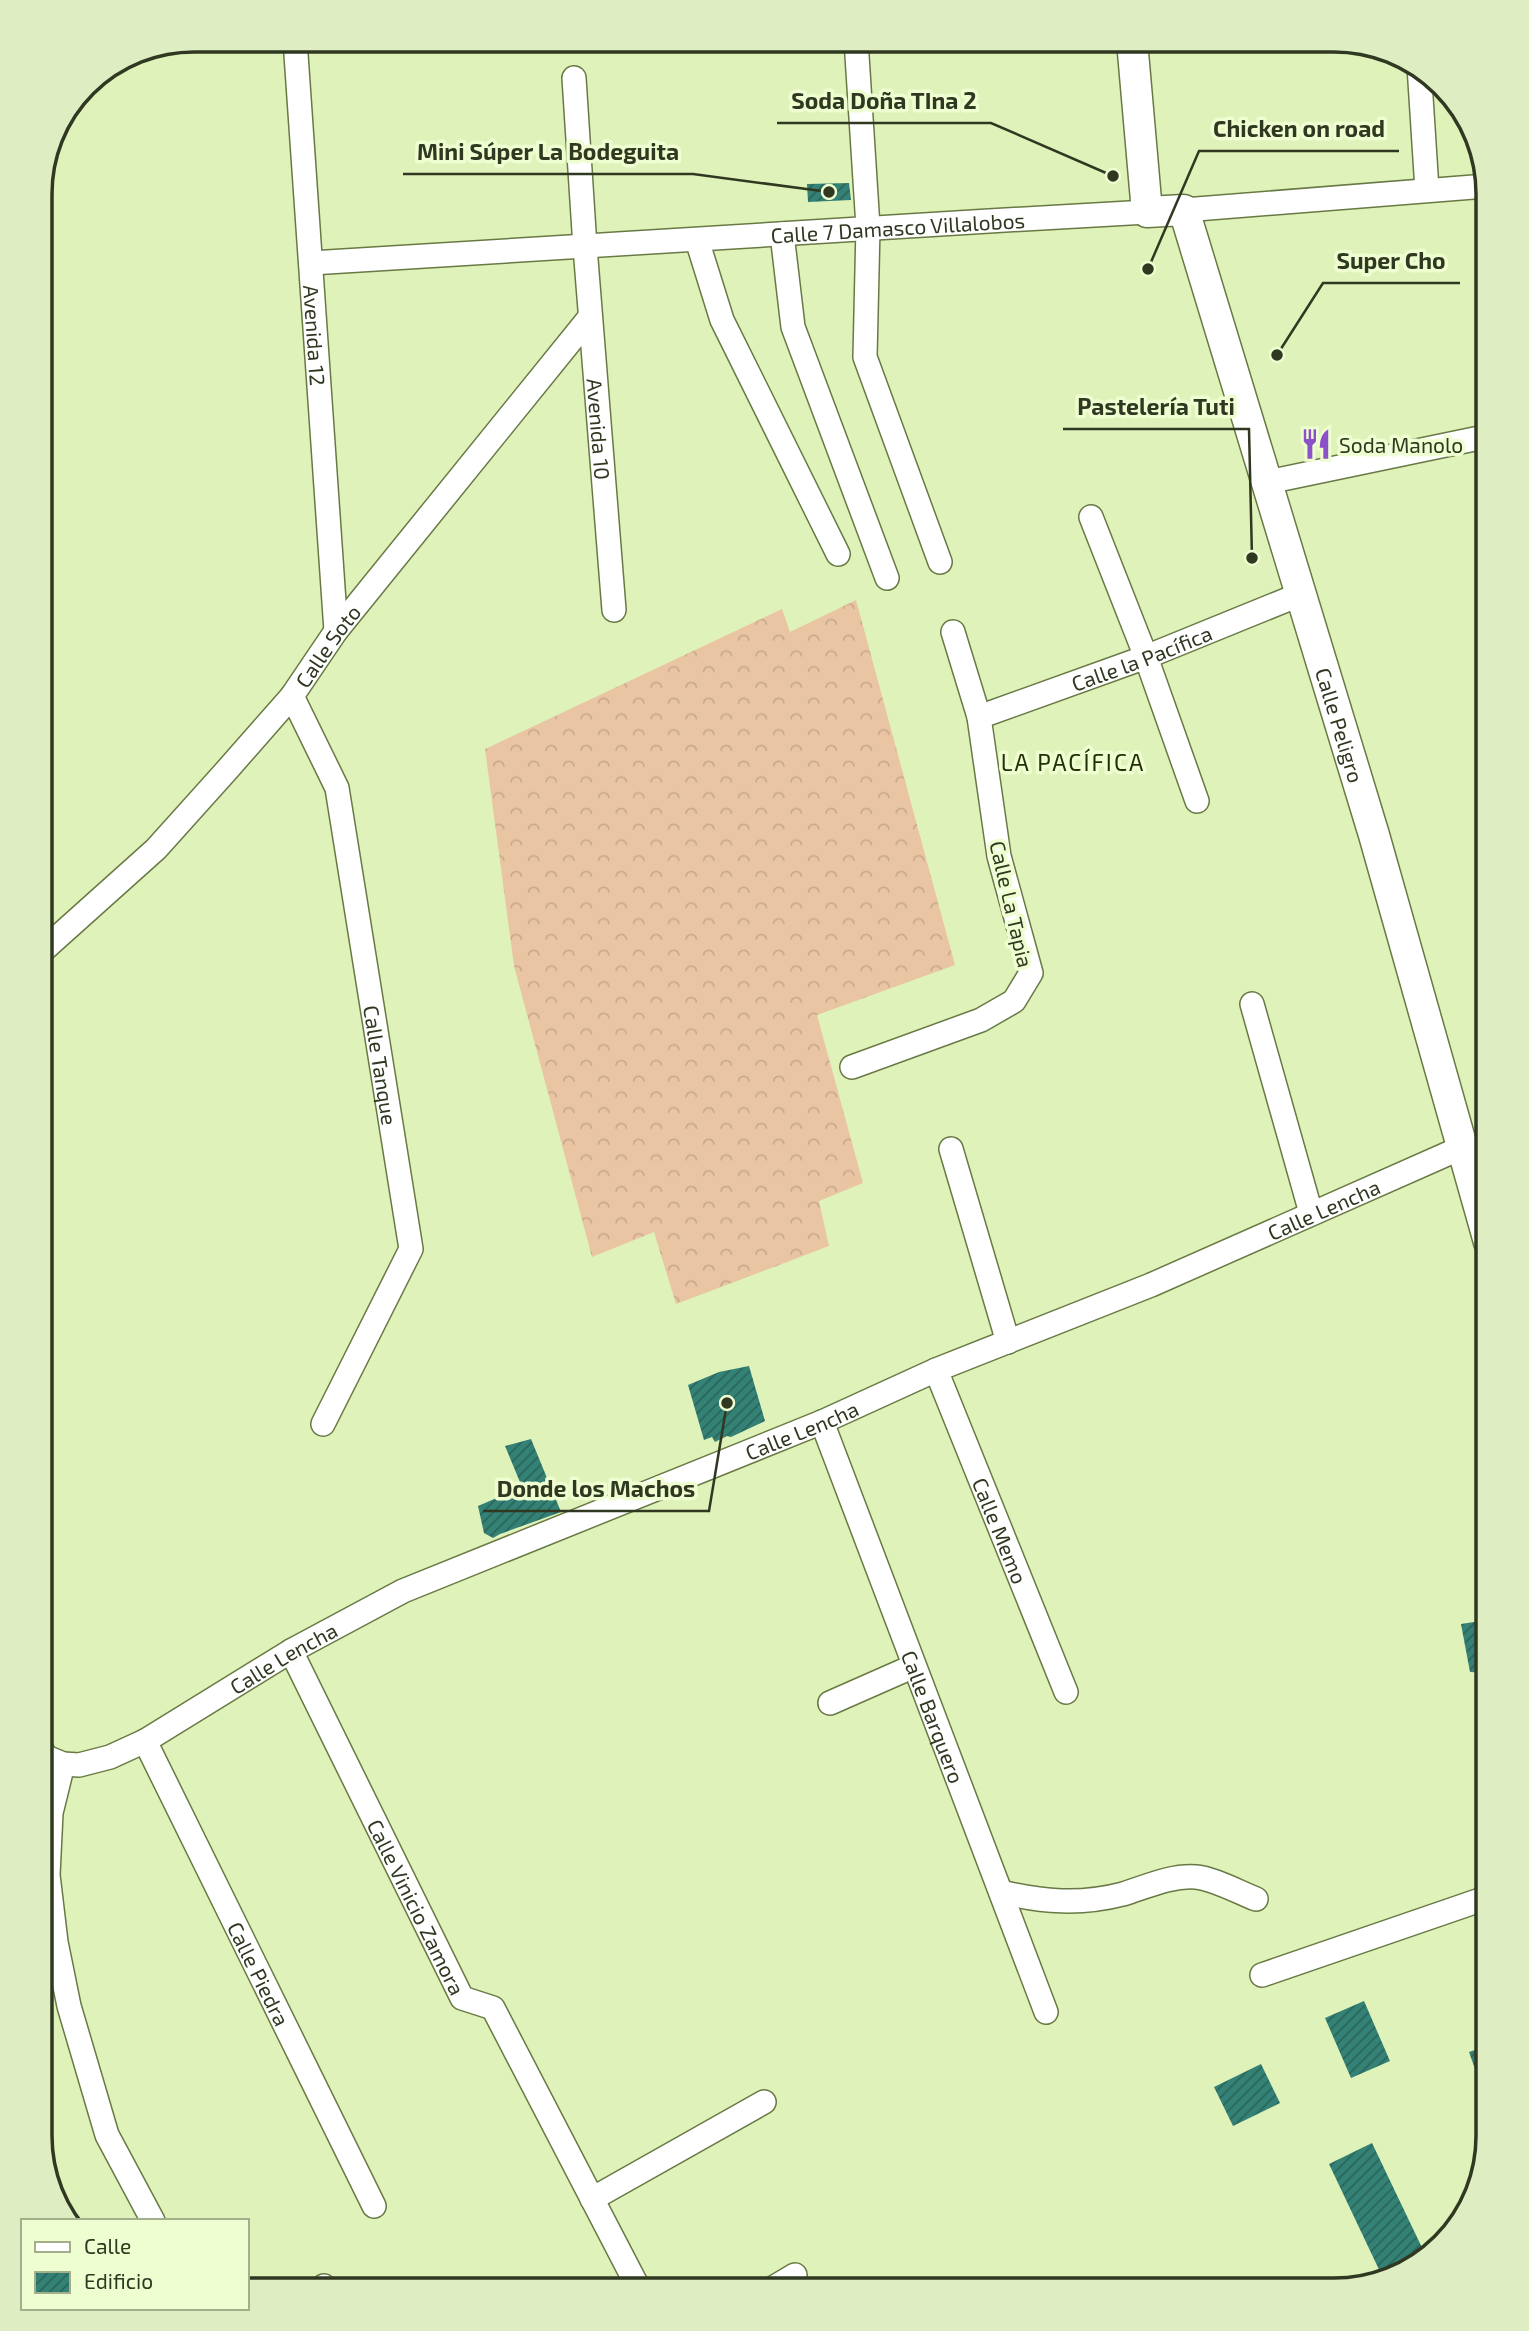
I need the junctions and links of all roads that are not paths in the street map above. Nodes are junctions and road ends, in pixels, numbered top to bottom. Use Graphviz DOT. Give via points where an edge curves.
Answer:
graph roads {
  1 [pos="296,52"];
  2 [pos="857,53"];
  3 [pos="1133,53"];
  4 [pos="574,78"];
  5 [pos="1420,82"];
  6 [pos="1476,187"];
  7 [pos="1427,190"];
  8 [pos="1184,210"];
  9 [pos="1147,212"];
  10 [pos="868,228"];
  11 [pos="782,234"];
  12 [pos="697,240"];
  13 [pos="585,247"];
  14 [pos="310,263"];
  15 [pos="590,317"];
  16 [pos="1476,439"];
  17 [pos="1268,482"];
  18 [pos="1091,517"];
  19 [pos="838,554"];
  20 [pos="940,562"];
  21 [pos="887,578"];
  22 [pos="1301,594"];
  23 [pos="614,610"];
  24 [pos="336,631"];
  25 [pos="953,632"];
  26 [pos="1146,657"];
  27 [pos="292,696"];
  28 [pos="979,718"];
  29 [pos="1197,801"];
  30 [pos="53,942"];
  31 [pos="1252,1004"];
  32 [pos="852,1067"];
  33 [pos="1463,1147"];
  34 [pos="951,1149"];
  35 [pos="1476,1194"];
  36 [pos="1311,1213"];
  37 [pos="1008,1342"];
  38 [pos="936,1370"];
  39 [pos="821,1422"];
  40 [pos="323,1424"];
  41 [pos="291,1651"];
  42 [pos="914,1666"];
  43 [pos="1066,1692"];
  44 [pos="830,1703"];
  45 [pos="145,1741"];
  46 [pos="52,1760"];
  47 [pos="63,1764"];
  48 [pos="52,1808"];
  49 [pos="1000,1892"];
  50 [pos="1256,1899"];
  51 [pos="1476,1901"];
  52 [pos="52,1909"];
  53 [pos="1262,1975"];
  54 [pos="1046,2012"];
  55 [pos="764,2102"];
  56 [pos="592,2199"];
  57 [pos="374,2206"];
  58 [pos="152,2219"];
  59 [pos="795,2275"];
  60 [pos="633,2278"];
  61 [pos="790,2278"];
  1 -- 14 [label="street, Avenida 12"];
  2 -- 10 [label="street"];
  3 -- 9 [label="main road"];
  4 -- 13 [label="street, Avenida 10"];
  5 -- 7 [label="street"];
  6 -- 7 [label="street, Calle 7 Damasco Villalobos"];
  7 -- 8 [label="street, Calle 7 Damasco Villalobos"];
  8 -- 9 [label="main road, Calle 7 Damasco Villalobos"];
  8 -- 17 [label="main road, Calle Peligro"];
  9 -- 10 [label="street, Calle 7 Damasco Villalobos"];
  10 -- 11 [label="street, Calle 7 Damasco Villalobos"];
  10 -- 20 [label="street" via="865,357"];
  11 -- 12 [label="street, Calle 7 Damasco Villalobos"];
  11 -- 21 [label="street" via="793,327"];
  12 -- 13 [label="street, Calle 7 Damasco Villalobos"];
  12 -- 19 [label="street" via="722,320"];
  13 -- 14 [label="street, Calle 7 Damasco Villalobos"];
  13 -- 15 [label="street, Avenida 10"];
  14 -- 24 [label="street, Avenida 12"];
  15 -- 23 [label="street, Avenida 10"];
  15 -- 24 [label="street, Calle Soto"];
  16 -- 17 [label="street"];
  17 -- 22 [label="main road, Calle Peligro"];
  18 -- 26 [label="street"];
  22 -- 26 [label="street, Calle la Pacífica"];
  22 -- 33 [label="main road, Calle Peligro"];
  24 -- 27 [label="street, Calle Soto"];
  25 -- 28 [label="street, Calle La Tapia"];
  26 -- 28 [label="street, Calle la Pacífica"];
  26 -- 29 [label="street"];
  27 -- 30 [label="street, Calle Soto" via="156,849"];
  27 -- 40 [label="street, Calle Tanque" via="337,788 411,1249"];
  28 -- 32 [label="street, Calle La Tapia" via="999,856 1031,973 1013,1001 981,1020"];
  31 -- 36 [label="street"];
  33 -- 35 [label="main road, Calle Peligro"];
  33 -- 36 [label="street, Calle Lencha"];
  34 -- 37 [label="street"];
  36 -- 37 [label="street, Calle Lencha" via="1151,1285"];
  37 -- 38 [label="street, Calle Lencha"];
  38 -- 39 [label="street, Calle Lencha"];
  38 -- 43 [label="street, Calle Memo"];
  39 -- 41 [label="street, Calle Lencha" via="403,1591"];
  39 -- 42 [label="street, Calle Barquero"];
  41 -- 45 [label="street, Calle Lencha"];
  41 -- 56 [label="street, Calle Vinicio Zamora" via="462,1998 493,2008"];
  42 -- 44 [label="street"];
  42 -- 49 [label="street, Calle Barquero"];
  45 -- 47 [label="street, Calle Lencha" via="110,1757"];
  45 -- 57 [label="street, Calle Piedra"];
  46 -- 47 [label="street"];
  47 -- 48 [label="street"];
  49 -- 50 [label="street" via="1062,1903 1197,1877"];
  49 -- 54 [label="street, Calle Barquero"];
  51 -- 53 [label="street"];
  52 -- 58 [label="street" via="69,2006 107,2135"];
  55 -- 56 [label="street"];
  56 -- 60 [label="street, Calle Vinicio Zamora"];
  59 -- 61 [label="street"];
}
